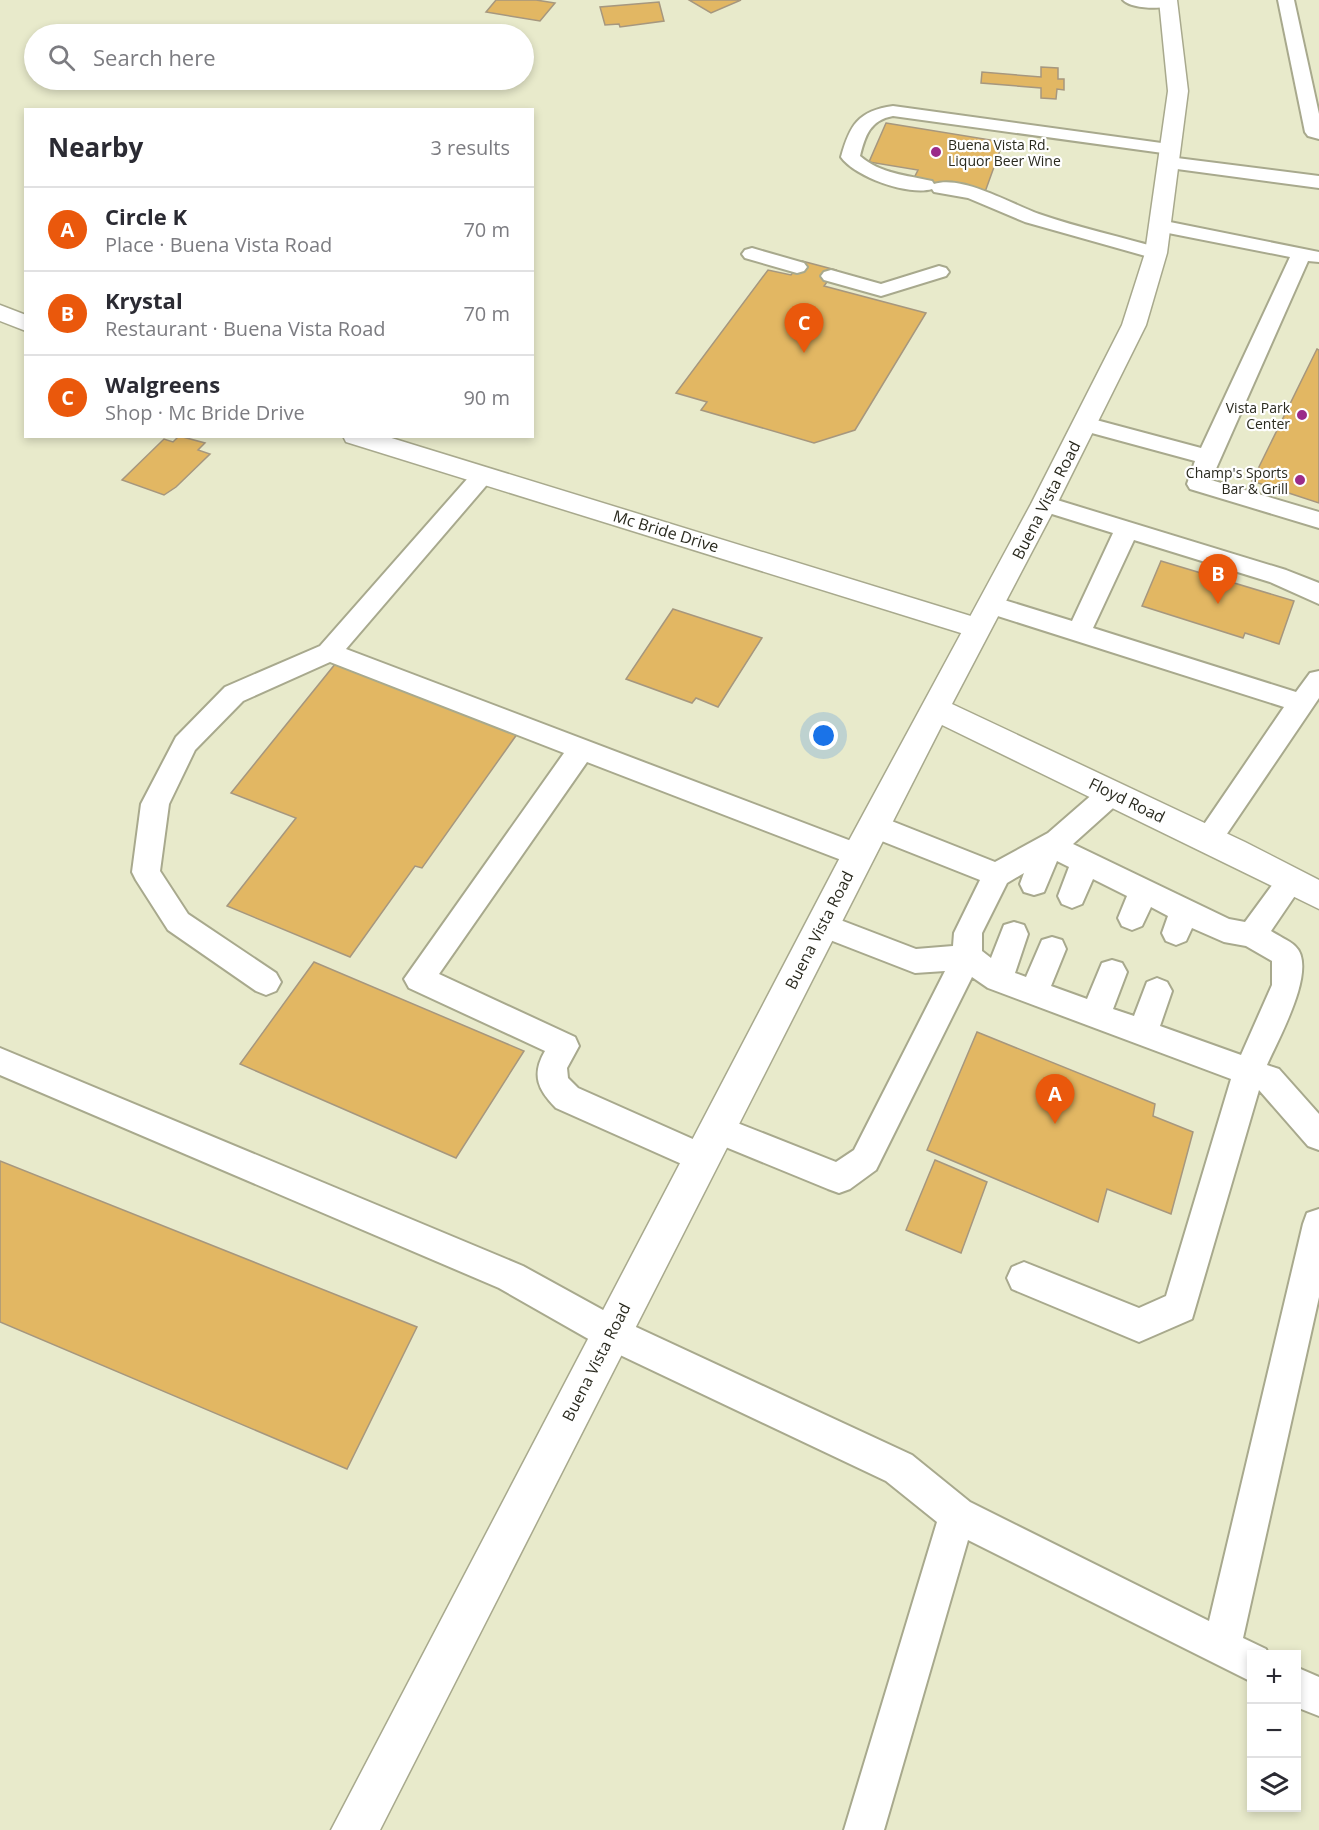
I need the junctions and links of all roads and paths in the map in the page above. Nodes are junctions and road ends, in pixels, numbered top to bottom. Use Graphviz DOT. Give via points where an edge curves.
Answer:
graph roads {
  1 [pos="1131,0"];
  2 [pos="1286,0"];
  3 [pos="1168,1"];
  4 [pos="1319,134"];
  5 [pos="1170,156"];
  6 [pos="1319,182"];
  7 [pos="1160,226"];
  8 [pos="1156,253"];
  9 [pos="752,254"];
  10 [pos="1310,256"];
  11 [pos="797,267"];
  12 [pos="939,272"];
  13 [pos="831,276"];
  14 [pos="0,312"];
  15 [pos="24,323"];
  16 [pos="1085,424"];
  17 [pos="362,438"];
  18 [pos="1208,457"];
  19 [pos="483,475"];
  20 [pos="1044,504"];
  21 [pos="1319,520"];
  22 [pos="1127,529"];
  23 [pos="1319,595"];
  24 [pos="991,605"];
  25 [pos="977,628"];
  26 [pos="1079,632"];
  27 [pos="328,652"];
  28 [pos="1319,680"];
  29 [pos="1301,702"];
  30 [pos="934,708"];
  31 [pos="582,748"];
  32 [pos="1112,792"];
  33 [pos="1208,839"];
  34 [pos="866,840"];
  35 [pos="1050,845"];
  36 [pos="1085,863"];
  37 [pos="997,875"];
  38 [pos="1292,881"];
  39 [pos="1034,884"];
  40 [pos="1143,891"];
  41 [pos="1319,896"];
  42 [pos="1072,897"];
  43 [pos="1132,918"];
  44 [pos="822,925"];
  45 [pos="1014,934"];
  46 [pos="1252,935"];
  47 [pos="1052,949"];
  48 [pos="967,957"];
  49 [pos="1112,972"];
  50 [pos="998,979"];
  51 [pos="266,982"];
  52 [pos="1157,991"];
  53 [pos="1034,992"];
  54 [pos="1096,1014"];
  55 [pos="1143,1032"];
  56 [pos="0,1060"];
  57 [pos="1249,1071"];
  58 [pos="1319,1136"];
  59 [pos="710,1143"];
  60 [pos="1319,1224"];
  61 [pos="1024,1278"];
  62 [pos="1310,1304"];
  63 [pos="611,1333"];
  64 [pos="957,1515"];
  65 [pos="1237,1655"];
  66 [pos="1301,1688"];
  67 [pos="1319,1697"];
  68 [pos="355,1830"];
  69 [pos="864,1830"];
  1 -- 3 [label="lane"];
  2 -- 4 [label="lane" via="1314,132"];
  3 -- 5 [label="main road, Buena Vista Road" via="1178,91"];
  5 -- 6 [label="lane"];
  5 -- 7 [label="main road, Buena Vista Road"];
  5 -- 8 [label="lane" via="894,111 868,117 855,137 850,157 858,166 884,178 972,193 1032,218"];
  7 -- 8 [label="main road, Buena Vista Road"];
  7 -- 10 [label="lane"];
  8 -- 16 [label="main road, Buena Vista Road" via="1134,325"];
  9 -- 11 [label="lane"];
  10 -- 18 [label="lane"];
  12 -- 13 [label="lane" via="882,290"];
  14 -- 15 [label="main road"];
  16 -- 18 [label="lane"];
  16 -- 20 [label="main road, Buena Vista Road"];
  17 -- 19 [label="main road, Mc Bride Drive"];
  18 -- 21 [label="lane" via="1198,484"];
  19 -- 25 [label="main road, Mc Bride Drive"];
  19 -- 27 [label="lane"];
  20 -- 22 [label="lane"];
  20 -- 24 [label="main road, Buena Vista Road"];
  22 -- 23 [label="lane" via="1278,576"];
  22 -- 26 [label="lane"];
  24 -- 25 [label="main road, Buena Vista Road"];
  24 -- 26 [label="lane"];
  25 -- 30 [label="main road, Buena Vista Road"];
  26 -- 29 [label="lane"];
  27 -- 31 [label="lane"];
  27 -- 51 [label="lane" via="234,694 185,744 155,804 146,872 178,922"];
  28 -- 29 [label="lane"];
  29 -- 33 [label="lane"];
  30 -- 32 [label="main road, Floyd Road"];
  30 -- 34 [label="main road, Buena Vista Road"];
  31 -- 34 [label="lane"];
  31 -- 59 [label="lane" via="419,979 564,1046 552,1067 553,1084 567,1098"];
  32 -- 33 [label="main road, Floyd Road"];
  32 -- 35 [label="lane"];
  33 -- 38 [label="main road, Floyd Road"];
  34 -- 37 [label="lane"];
  34 -- 44 [label="main road, Buena Vista Road"];
  35 -- 36 [label="lane"];
  35 -- 37 [label="lane"];
  35 -- 39 [label="lane"];
  36 -- 40 [label="lane"];
  36 -- 42 [label="lane"];
  37 -- 48 [label="lane" via="968,933"];
  38 -- 41 [label="main road, Floyd Road"];
  38 -- 46 [label="lane"];
  40 -- 43 [label="lane"];
  40 -- 46 [label="lane" via="1180,922"];
  44 -- 48 [label="lane" via="915,961"];
  44 -- 59 [label="main road, Buena Vista Road"];
  45 -- 50 [label="lane"];
  46 -- 57 [label="lane" via="1286,955 1287,985"];
  47 -- 53 [label="lane"];
  48 -- 50 [label="lane"];
  48 -- 59 [label="lane" via="866,1160 839,1178"];
  49 -- 54 [label="lane"];
  50 -- 53 [label="lane"];
  52 -- 55 [label="lane"];
  53 -- 54 [label="lane"];
  54 -- 55 [label="lane"];
  55 -- 57 [label="lane"];
  56 -- 63 [label="lane" via="511,1277"];
  57 -- 58 [label="lane" via="1268,1078"];
  57 -- 61 [label="lane" via="1180,1307 1139,1325"];
  59 -- 63 [label="main road, Buena Vista Road"];
  60 -- 62 [label="lane"];
  62 -- 65 [label="lane"];
  63 -- 64 [label="lane" via="899,1468"];
  63 -- 68 [label="main road, Buena Vista Road"];
  64 -- 65 [label="lane"];
  64 -- 69 [label="lane"];
  66 -- 67 [label="lane"];
}
